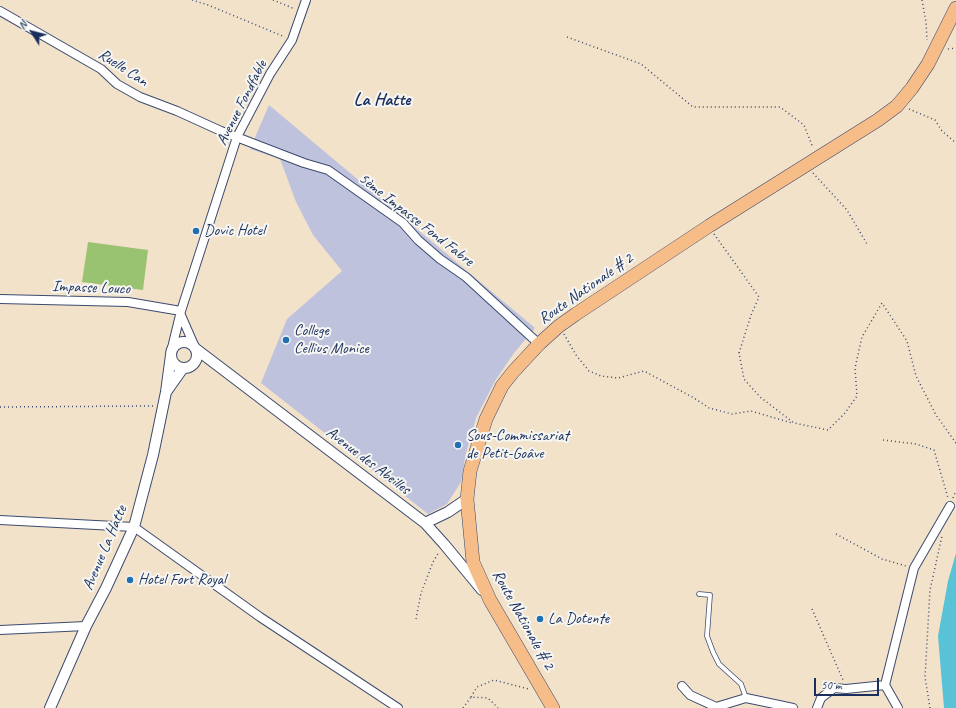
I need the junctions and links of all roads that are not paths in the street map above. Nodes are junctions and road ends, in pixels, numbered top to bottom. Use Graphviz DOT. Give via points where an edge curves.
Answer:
graph roads {
  1 [pos="306,0"];
  2 [pos="956,8"];
  3 [pos="0,11"];
  4 [pos="237,137"];
  5 [pos="0,299"];
  6 [pos="181,312"];
  7 [pos="539,344"];
  8 [pos="195,347"];
  9 [pos="171,354"];
  10 [pos="216,364"];
  11 [pos="187,367"];
  12 [pos="166,392"];
  13 [pos="467,499"];
  14 [pos="950,506"];
  15 [pos="0,520"];
  16 [pos="425,523"];
  17 [pos="134,527"];
  18 [pos="699,594"];
  19 [pos="487,596"];
  20 [pos="86,626"];
  21 [pos="0,630"];
  22 [pos="885,685"];
  23 [pos="682,686"];
  24 [pos="746,698"];
  25 [pos="50,708"];
  26 [pos="398,708"];
  27 [pos="553,708"];
  28 [pos="792,708"];
  29 [pos="817,708"];
  30 [pos="898,708"];
  1 -- 4 [label="street, Avenue Fondfable" via="292,40 270,74"];
  2 -- 7 [label="main road, Route Nationale # 2" via="928,64 897,106 709,226 559,326"];
  3 -- 4 [label="street, Ruelle Can" via="101,69 117,84 140,97"];
  4 -- 6 [label="street, Avenue Fondfable"];
  4 -- 7 [label="street, 5ème Impasse Fond Fabre" via="328,170 403,223 418,240 466,277"];
  5 -- 6 [label="street, Impasse Louco" via="128,302"];
  6 -- 8 [label="street"];
  6 -- 9 [label="street, Avenue Fondfable"];
  7 -- 13 [label="main road, Route Nationale # 2" via="502,386 486,419 470,471"];
  8 -- 9 [label="street" via="190,342 181,342 174,345"];
  8 -- 10 [label="street, Avenue des Abeilles"];
  8 -- 11 [label="street" via="197,358"];
  9 -- 11 [label="street" via="171,359 176,365"];
  9 -- 12 [label="street, Avenue La Hatte"];
  10 -- 11 [label="street"];
  10 -- 16 [label="street, Avenue des Abeilles"];
  11 -- 12 [label="street, Avenue La Hatte"];
  12 -- 17 [label="street, Avenue La Hatte"];
  13 -- 16 [label="street"];
  13 -- 19 [label="main road, Route Nationale # 2" via="473,562"];
  14 -- 22 [label="street" via="914,568"];
  15 -- 17 [label="street"];
  16 -- 19 [label="street, Avenue des Abeilles"];
  17 -- 20 [label="street, Avenue La Hatte"];
  17 -- 26 [label="street" via="260,617"];
  18 -- 24 [label="lane" via="710,595 707,636 713,652 719,664 742,684"];
  19 -- 27 [label="main road, Route Nationale # 2"];
  20 -- 21 [label="street"];
  20 -- 25 [label="street, Avenue La Hatte"];
  22 -- 29 [label="street" via="834,688 821,698"];
  22 -- 30 [label="street"];
  23 -- 24 [label="street" via="690,695 716,707"];
  24 -- 28 [label="street"];
}
